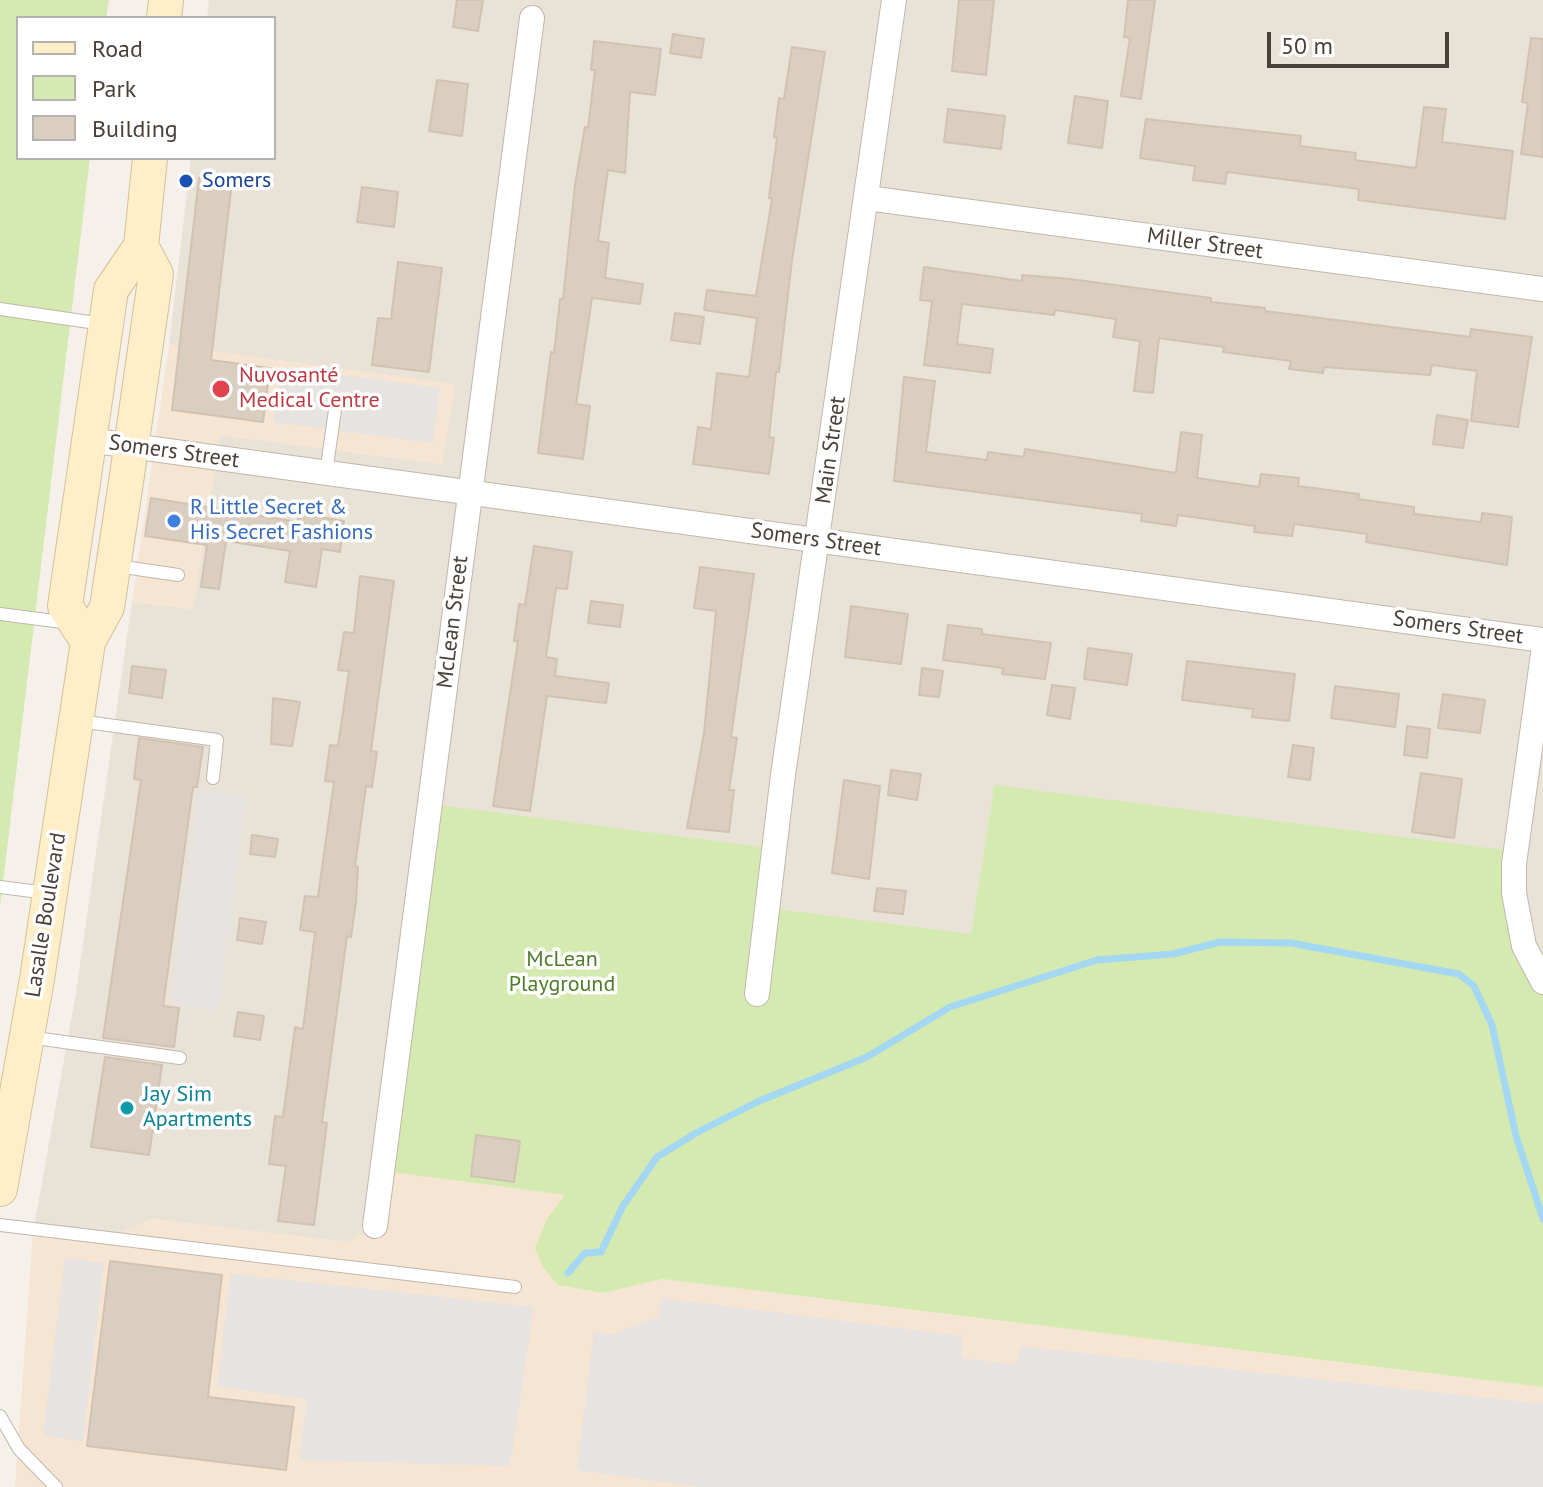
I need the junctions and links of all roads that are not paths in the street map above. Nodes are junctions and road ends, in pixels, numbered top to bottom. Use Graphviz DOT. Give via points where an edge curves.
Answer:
graph roads {
  1 [pos="894,0"];
  2 [pos="532,18"];
  3 [pos="150,160"];
  4 [pos="867,198"];
  5 [pos="141,246"];
  6 [pos="1543,289"];
  7 [pos="0,309"];
  8 [pos="106,324"];
  9 [pos="336,403"];
  10 [pos="88,440"];
  11 [pos="131,446"];
  12 [pos="326,473"];
  13 [pos="470,493"];
  14 [pos="818,541"];
  15 [pos="114,566"];
  16 [pos="178,575"];
  17 [pos="0,614"];
  18 [pos="82,633"];
  19 [pos="1543,640"];
  20 [pos="1543,654"];
  21 [pos="76,721"];
  22 [pos="213,778"];
  23 [pos="0,887"];
  24 [pos="50,894"];
  25 [pos="1543,982"];
  26 [pos="757,994"];
  27 [pos="27,1036"];
  28 [pos="180,1058"];
  29 [pos="0,1189"];
  30 [pos="0,1225"];
  31 [pos="375,1226"];
  32 [pos="515,1287"];
  33 [pos="0,1416"];
  34 [pos="56,1487"];
  1 -- 4 [label="street, Main Street"];
  2 -- 13 [label="street, McLean Street"];
  3 -- 5 [label="main road, Lasalle Boulevard"];
  4 -- 6 [label="street, Miller Street"];
  4 -- 14 [label="street, Main Street"];
  5 -- 8 [label="main road, Lasalle Boulevard" via="111,290"];
  5 -- 11 [label="main road, Lasalle Boulevard" via="156,274"];
  7 -- 8 [label="lane"];
  8 -- 10 [label="main road, Lasalle Boulevard"];
  9 -- 12 [label="lane"];
  10 -- 11 [label="street, Somers Street"];
  10 -- 18 [label="main road, Lasalle Boulevard" via="65,606"];
  11 -- 12 [label="street, Somers Street"];
  11 -- 15 [label="main road, Lasalle Boulevard"];
  12 -- 13 [label="street, Somers Street"];
  13 -- 14 [label="street, Somers Street"];
  13 -- 31 [label="street, McLean Street"];
  14 -- 19 [label="street, Somers Street"];
  14 -- 26 [label="street, Main Street"];
  15 -- 16 [label="lane"];
  15 -- 18 [label="main road, Lasalle Boulevard" via="107,607"];
  17 -- 18 [label="lane"];
  18 -- 21 [label="main road, Lasalle Boulevard"];
  20 -- 25 [label="street" via="1514,864 1524,946"];
  21 -- 22 [label="lane" via="217,740"];
  21 -- 24 [label="main road, Lasalle Boulevard"];
  23 -- 24 [label="lane"];
  24 -- 27 [label="main road, Lasalle Boulevard"];
  27 -- 28 [label="lane"];
  27 -- 29 [label="main road, Lasalle Boulevard"];
  30 -- 32 [label="lane"];
  33 -- 34 [label="lane" via="19,1449"];
}
